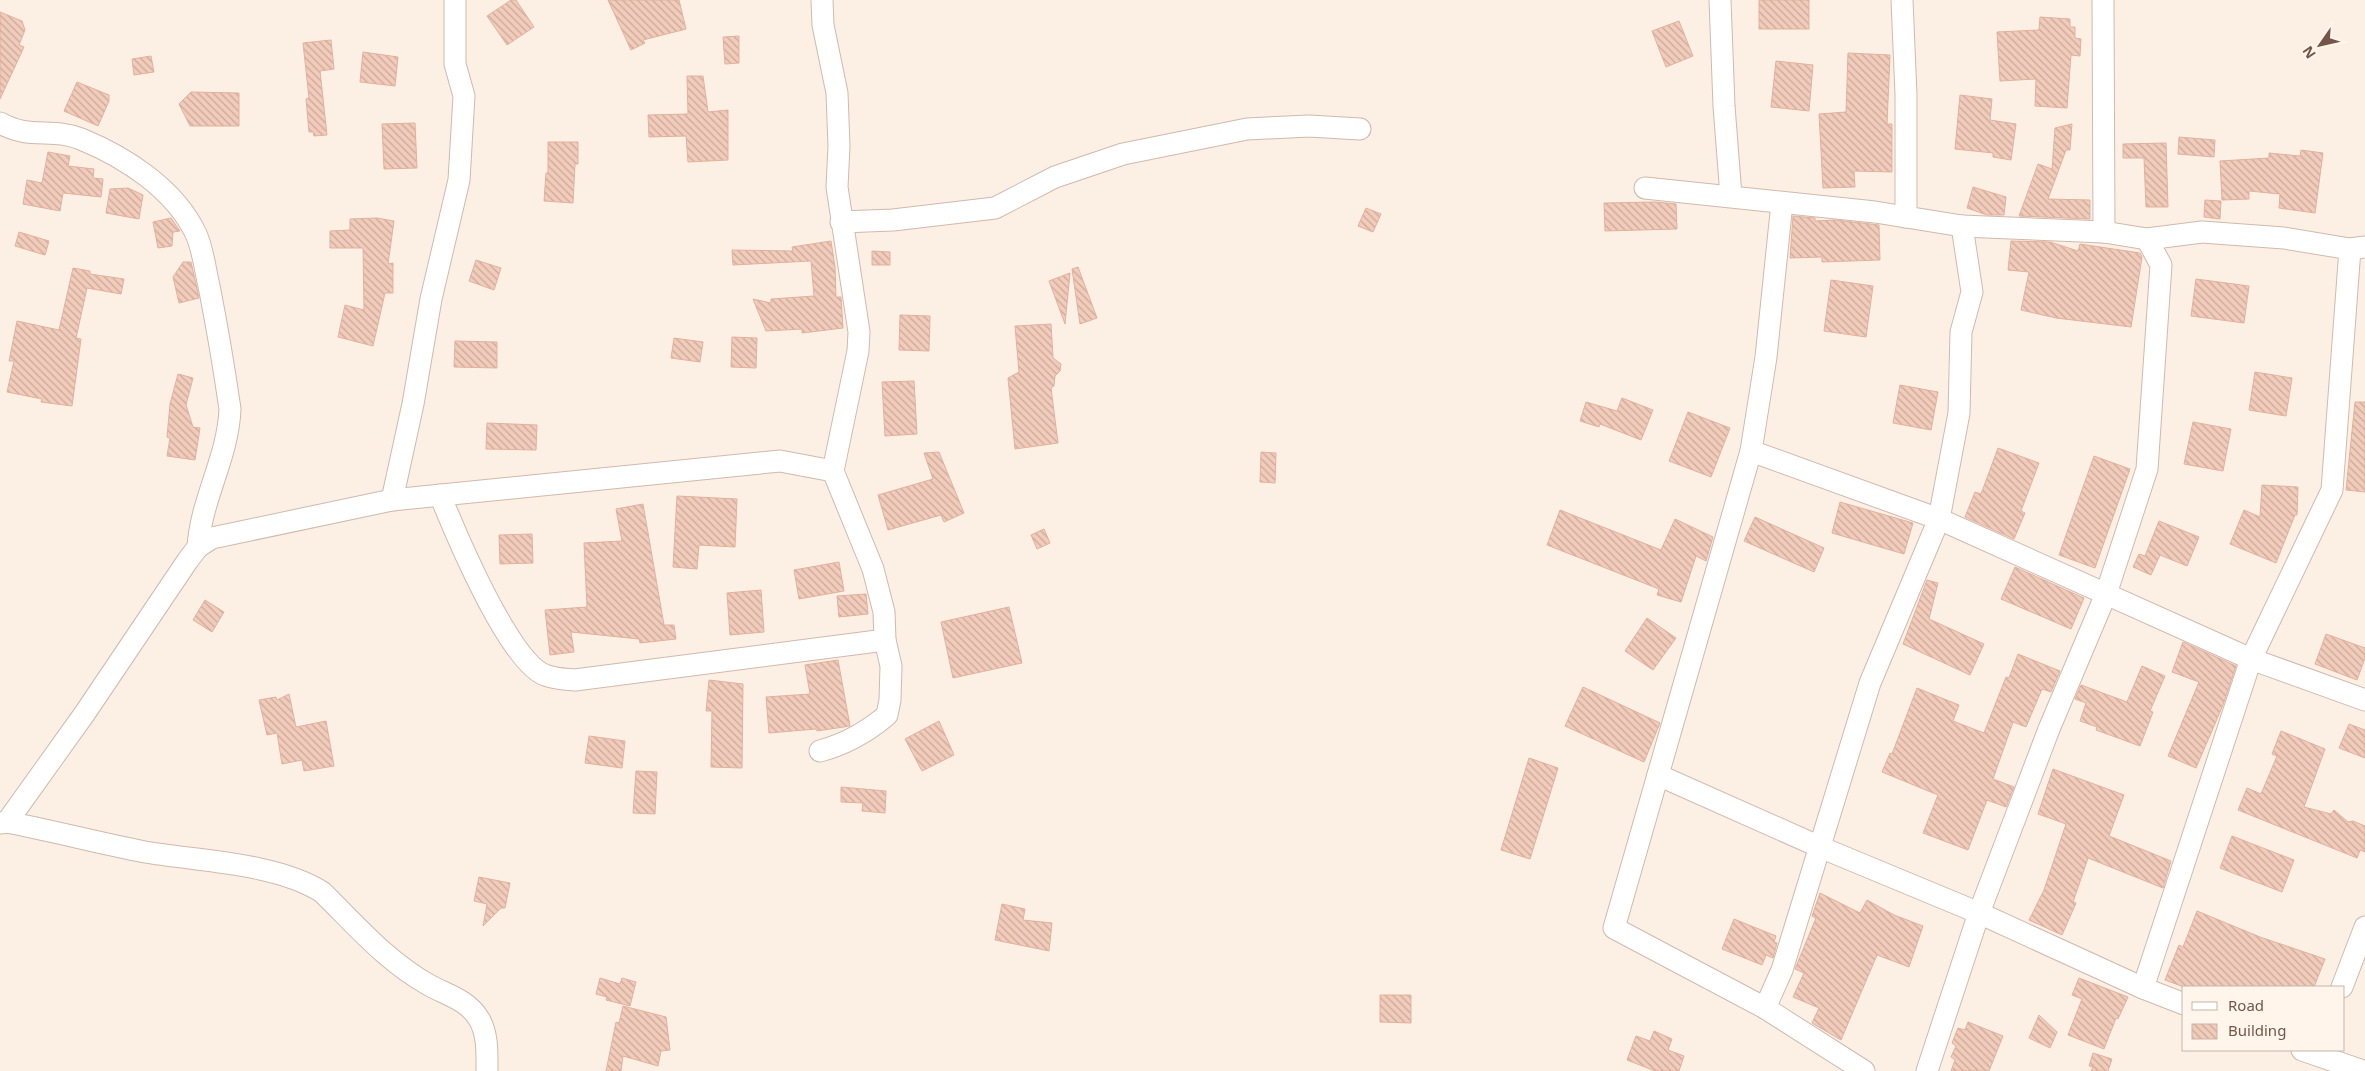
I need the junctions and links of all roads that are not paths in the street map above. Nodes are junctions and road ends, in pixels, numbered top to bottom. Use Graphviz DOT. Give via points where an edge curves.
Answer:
graph roads {
  1 [pos="455,0"];
  2 [pos="822,0"];
  3 [pos="1720,0"];
  4 [pos="1902,0"];
  5 [pos="2103,0"];
  6 [pos="0,123"];
  7 [pos="1360,129"];
  8 [pos="1645,188"];
  9 [pos="1731,196"];
  10 [pos="1782,202"];
  11 [pos="1906,217"];
  12 [pos="841,222"];
  13 [pos="1962,226"];
  14 [pos="2104,232"];
  15 [pos="2147,239"];
  16 [pos="2357,248"];
  17 [pos="1751,451"];
  18 [pos="833,471"];
  19 [pos="440,495"];
  20 [pos="392,500"];
  21 [pos="1939,519"];
  22 [pos="198,547"];
  23 [pos="2106,594"];
  24 [pos="885,640"];
  25 [pos="2251,659"];
  26 [pos="2365,700"];
  27 [pos="820,751"];
  28 [pos="1658,775"];
  29 [pos="3,823"];
  30 [pos="1820,847"];
  31 [pos="1980,913"];
  32 [pos="2365,928"];
  33 [pos="2342,986"];
  34 [pos="2143,988"];
  35 [pos="2182,1003"];
  36 [pos="1765,1008"];
  37 [pos="2311,1056"];
  38 [pos="487,1071"];
  39 [pos="1864,1071"];
  40 [pos="1927,1071"];
  41 [pos="2363,1071"];
  1 -- 20 [label="street" via="455,64 464,96 459,180 433,289"];
  2 -- 12 [label="street" via="837,93 837,187"];
  3 -- 9 [label="street"];
  4 -- 11 [label="street"];
  5 -- 14 [label="street"];
  6 -- 22 [label="street" via="22,133 80,138 117,157 154,181 182,212 196,234 230,409 230,424 217,476 202,512"];
  7 -- 12 [label="street" via="1309,126 1239,130 1123,154 1055,177 995,208 893,220"];
  8 -- 9 [label="street"];
  9 -- 10 [label="street"];
  10 -- 11 [label="street"];
  10 -- 17 [label="street" via="1766,357"];
  11 -- 13 [label="street"];
  12 -- 18 [label="street" via="859,332 858,351"];
  13 -- 14 [label="street"];
  13 -- 21 [label="street" via="1972,292 1962,332 1959,413"];
  14 -- 15 [label="street"];
  15 -- 16 [label="street" via="2202,232"];
  15 -- 23 [label="street" via="2161,265 2147,469"];
  16 -- 25 [label="street" via="2332,490"];
  17 -- 21 [label="street"];
  17 -- 28 [label="street"];
  18 -- 19 [label="street" via="780,461"];
  18 -- 24 [label="street" via="873,569 884,612"];
  19 -- 20 [label="street"];
  19 -- 24 [label="street" via="485,598 518,651 544,675 575,680"];
  20 -- 22 [label="street" via="222,534"];
  21 -- 23 [label="street"];
  21 -- 30 [label="street" via="1870,683"];
  22 -- 29 [label="street" via="85,713"];
  23 -- 25 [label="street"];
  23 -- 31 [label="street" via="2049,729"];
  24 -- 27 [label="street" via="891,666 888,714 841,746"];
  25 -- 26 [label="street"];
  25 -- 34 [label="street"];
  28 -- 30 [label="street"];
  28 -- 36 [label="street" via="1614,928"];
  29 -- 38 [label="street" via="145,852 268,872 312,886 408,972 469,1006 484,1030"];
  30 -- 31 [label="street"];
  30 -- 36 [label="street" via="1782,970"];
  31 -- 34 [label="street"];
  31 -- 40 [label="street"];
  32 -- 33 [label="street"];
  34 -- 35 [label="street"];
  36 -- 39 [label="street"];
  37 -- 41 [label="street"];
}
